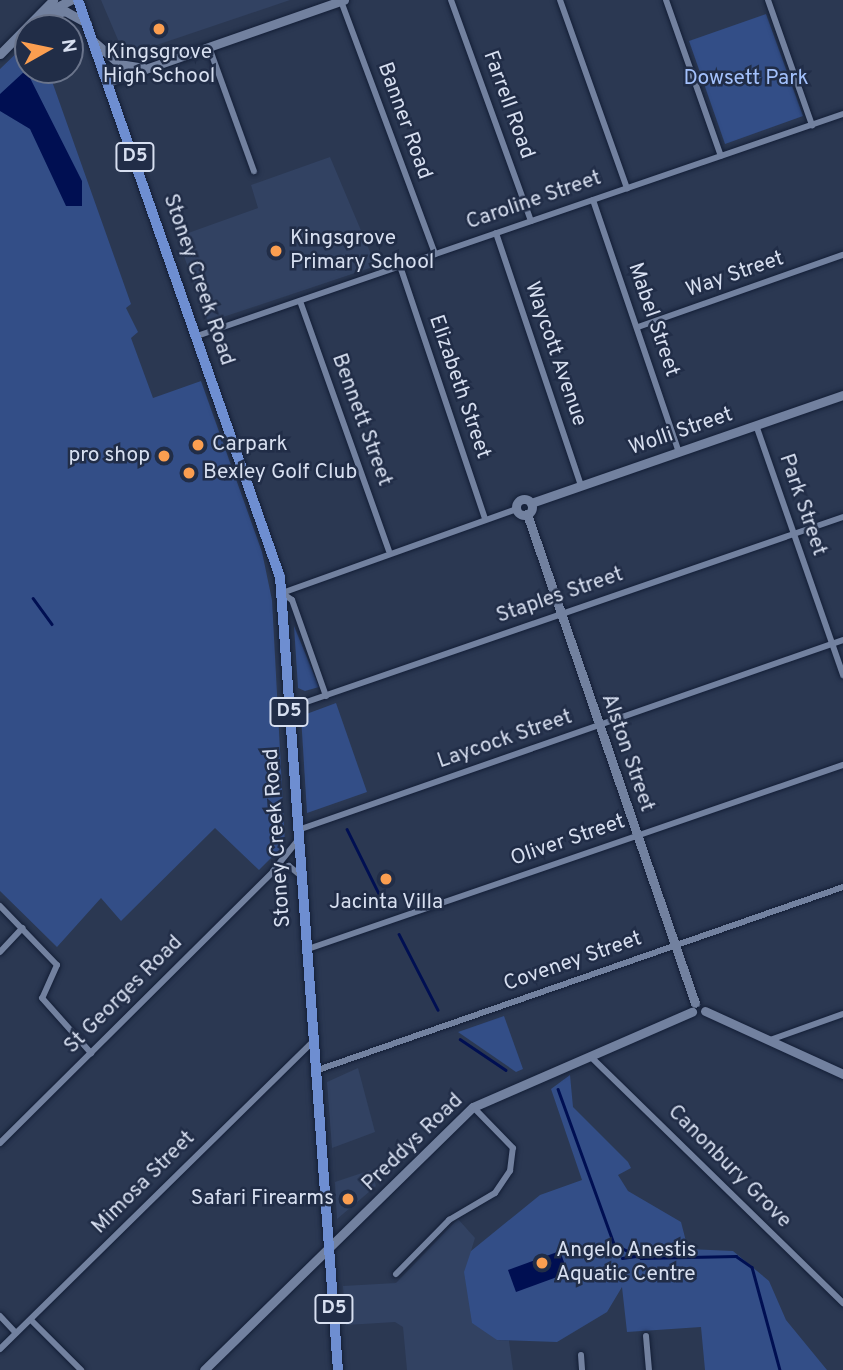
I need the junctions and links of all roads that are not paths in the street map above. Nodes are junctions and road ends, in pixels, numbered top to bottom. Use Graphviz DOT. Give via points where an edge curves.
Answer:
graph roads {
  1 [pos="71,0"];
  2 [pos="78,0"];
  3 [pos="343,0"];
  4 [pos="451,0"];
  5 [pos="560,0"];
  6 [pos="666,0"];
  7 [pos="768,0"];
  8 [pos="46,14"];
  9 [pos="53,14"];
  10 [pos="70,14"];
  11 [pos="84,21"];
  12 [pos="87,23"];
  13 [pos="14,41"];
  14 [pos="93,41"];
  15 [pos="209,47"];
  16 [pos="0,54"];
  17 [pos="148,68"];
  18 [pos="108,82"];
  19 [pos="843,114"];
  20 [pos="812,125"];
  21 [pos="721,156"];
  22 [pos="254,171"];
  23 [pos="626,188"];
  24 [pos="593,200"];
  25 [pos="531,221"];
  26 [pos="496,233"];
  27 [pos="435,254"];
  28 [pos="843,255"];
  29 [pos="400,266"];
  30 [pos="300,300"];
  31 [pos="638,327"];
  32 [pos="198,336"];
  33 [pos="843,395"];
  34 [pos="756,425"];
  35 [pos="680,452"];
  36 [pos="581,486"];
  37 [pos="531,503"];
  38 [pos="516,509"];
  39 [pos="527,514"];
  40 [pos="843,517"];
  41 [pos="485,518"];
  42 [pos="794,534"];
  43 [pos="388,551"];
  44 [pos="282,593"];
  45 [pos="560,615"];
  46 [pos="843,640"];
  47 [pos="832,644"];
  48 [pos="843,675"];
  49 [pos="326,696"];
  50 [pos="289,708"];
  51 [pos="599,726"];
  52 [pos="843,765"];
  53 [pos="297,835"];
  54 [pos="636,836"];
  55 [pos="273,873"];
  56 [pos="300,875"];
  57 [pos="843,887"];
  58 [pos="0,906"];
  59 [pos="22,928"];
  60 [pos="675,947"];
  61 [pos="305,950"];
  62 [pos="0,952"];
  63 [pos="694,1008"];
  64 [pos="843,1014"];
  65 [pos="770,1040"];
  66 [pos="313,1041"];
  67 [pos="91,1053"];
  68 [pos="590,1056"];
  69 [pos="315,1071"];
  70 [pos="843,1074"];
  71 [pos="473,1107"];
  72 [pos="0,1143"];
  73 [pos="329,1248"];
  74 [pos="396,1274"];
  75 [pos="843,1303"];
  76 [pos="0,1316"];
  77 [pos="30,1320"];
  78 [pos="16,1333"];
  79 [pos="646,1336"];
  80 [pos="0,1349"];
  81 [pos="581,1355"];
  82 [pos="81,1370"];
  83 [pos="204,1370"];
  84 [pos="338,1370"];
  85 [pos="582,1370"];
  86 [pos="649,1370"];
  1 -- 8 [label="main road"];
  2 -- 12 [label="main road, Stoney Creek Road / D5"];
  3 -- 15 [label="main road"];
  3 -- 27 [label="street, Banner Road"];
  4 -- 25 [label="street, Farrell Road"];
  5 -- 23 [label="street"];
  6 -- 21 [label="street"];
  7 -- 20 [label="street"];
  9 -- 10 [label="main road"];
  11 -- 12 [label="main road"];
  12 -- 14 [label="main road, Stoney Creek Road / D5"];
  13 -- 16 [label="main road"];
  14 -- 17 [label="main road" via="119,64"];
  14 -- 18 [label="main road, Stoney Creek Road / D5"];
  15 -- 17 [label="main road"];
  15 -- 22 [label="street"];
  17 -- 18 [label="main road"];
  18 -- 32 [label="main road, Stoney Creek Road / D5"];
  19 -- 20 [label="street, Caroline Street"];
  20 -- 21 [label="street, Caroline Street"];
  21 -- 23 [label="street, Caroline Street"];
  23 -- 24 [label="street, Caroline Street"];
  24 -- 25 [label="street, Caroline Street"];
  24 -- 31 [label="street, Mabel Street"];
  25 -- 26 [label="street, Caroline Street"];
  26 -- 27 [label="street, Caroline Street"];
  26 -- 36 [label="street, Waycott Avenue"];
  27 -- 29 [label="street, Caroline Street"];
  28 -- 31 [label="street, Way Street"];
  29 -- 30 [label="street, Caroline Street"];
  29 -- 41 [label="street, Elizabeth Street"];
  30 -- 32 [label="street, Caroline Street"];
  30 -- 43 [label="street, Bennett Street"];
  31 -- 35 [label="street, Mabel Street"];
  32 -- 44 [label="main road, Stoney Creek Road / D5"];
  33 -- 34 [label="main road, Wolli Street"];
  34 -- 35 [label="main road, Wolli Street"];
  34 -- 42 [label="street, Park Street"];
  35 -- 36 [label="main road, Wolli Street"];
  36 -- 37 [label="main road, Wolli Street"];
  37 -- 38 [label="main road, Wolli Street" via="521,500"];
  37 -- 39 [label="main road"];
  38 -- 39 [label="main road"];
  38 -- 41 [label="street"];
  39 -- 45 [label="main road, Alston Street"];
  40 -- 42 [label="street, Staples Street"];
  41 -- 43 [label="street"];
  42 -- 45 [label="street, Staples Street"];
  42 -- 47 [label="street, Park Street"];
  43 -- 44 [label="street"];
  44 -- 49 [label="street" via="292,600"];
  44 -- 50 [label="main road, Stoney Creek Road / D5"];
  45 -- 49 [label="street, Staples Street"];
  45 -- 51 [label="main road, Alston Street"];
  46 -- 47 [label="street, Laycock Street"];
  47 -- 48 [label="street, Park Street"];
  47 -- 51 [label="street, Laycock Street"];
  49 -- 50 [label="street, Staples Street"];
  50 -- 53 [label="main road, Stoney Creek Road / D5"];
  51 -- 53 [label="street, Laycock Street"];
  51 -- 54 [label="main road, Alston Street"];
  52 -- 54 [label="street, Oliver Street"];
  53 -- 55 [label="street, St Georges Road"];
  53 -- 56 [label="main road, Stoney Creek Road / D5"];
  54 -- 60 [label="main road, Alston Street"];
  54 -- 61 [label="street, Oliver Street"];
  55 -- 56 [label="street" via="289,866"];
  55 -- 67 [label="street, St Georges Road"];
  56 -- 61 [label="main road, Stoney Creek Road / D5"];
  57 -- 60 [label="street, Coveney Street"];
  58 -- 59 [label="street"];
  59 -- 62 [label="street"];
  59 -- 67 [label="street" via="57,965 42,998"];
  60 -- 63 [label="main road, Alston Street"];
  60 -- 69 [label="street, Coveney Street"];
  61 -- 66 [label="main road, Stoney Creek Road / D5"];
  63 -- 65 [label="main road, Preddys Road"];
  63 -- 68 [label="main road, Preddys Road"];
  64 -- 65 [label="street"];
  65 -- 70 [label="main road"];
  66 -- 69 [label="main road, Stoney Creek Road / D5"];
  66 -- 77 [label="street, Mimosa Street"];
  67 -- 72 [label="street, St Georges Road"];
  68 -- 71 [label="main road, Preddys Road"];
  68 -- 75 [label="street, Canonbury Grove"];
  69 -- 73 [label="main road, Stoney Creek Road / D5"];
  71 -- 73 [label="main road, Preddys Road"];
  71 -- 74 [label="street" via="513,1148 510,1171 499,1190 449,1220"];
  73 -- 83 [label="main road, Preddys Road"];
  73 -- 84 [label="main road, Stoney Creek Road / D5"];
  76 -- 78 [label="street"];
  77 -- 78 [label="street, Mimosa Street"];
  77 -- 82 [label="street"];
  78 -- 80 [label="street, Mimosa Street"];
  79 -- 86 [label="street"];
  81 -- 85 [label="street"];
}
